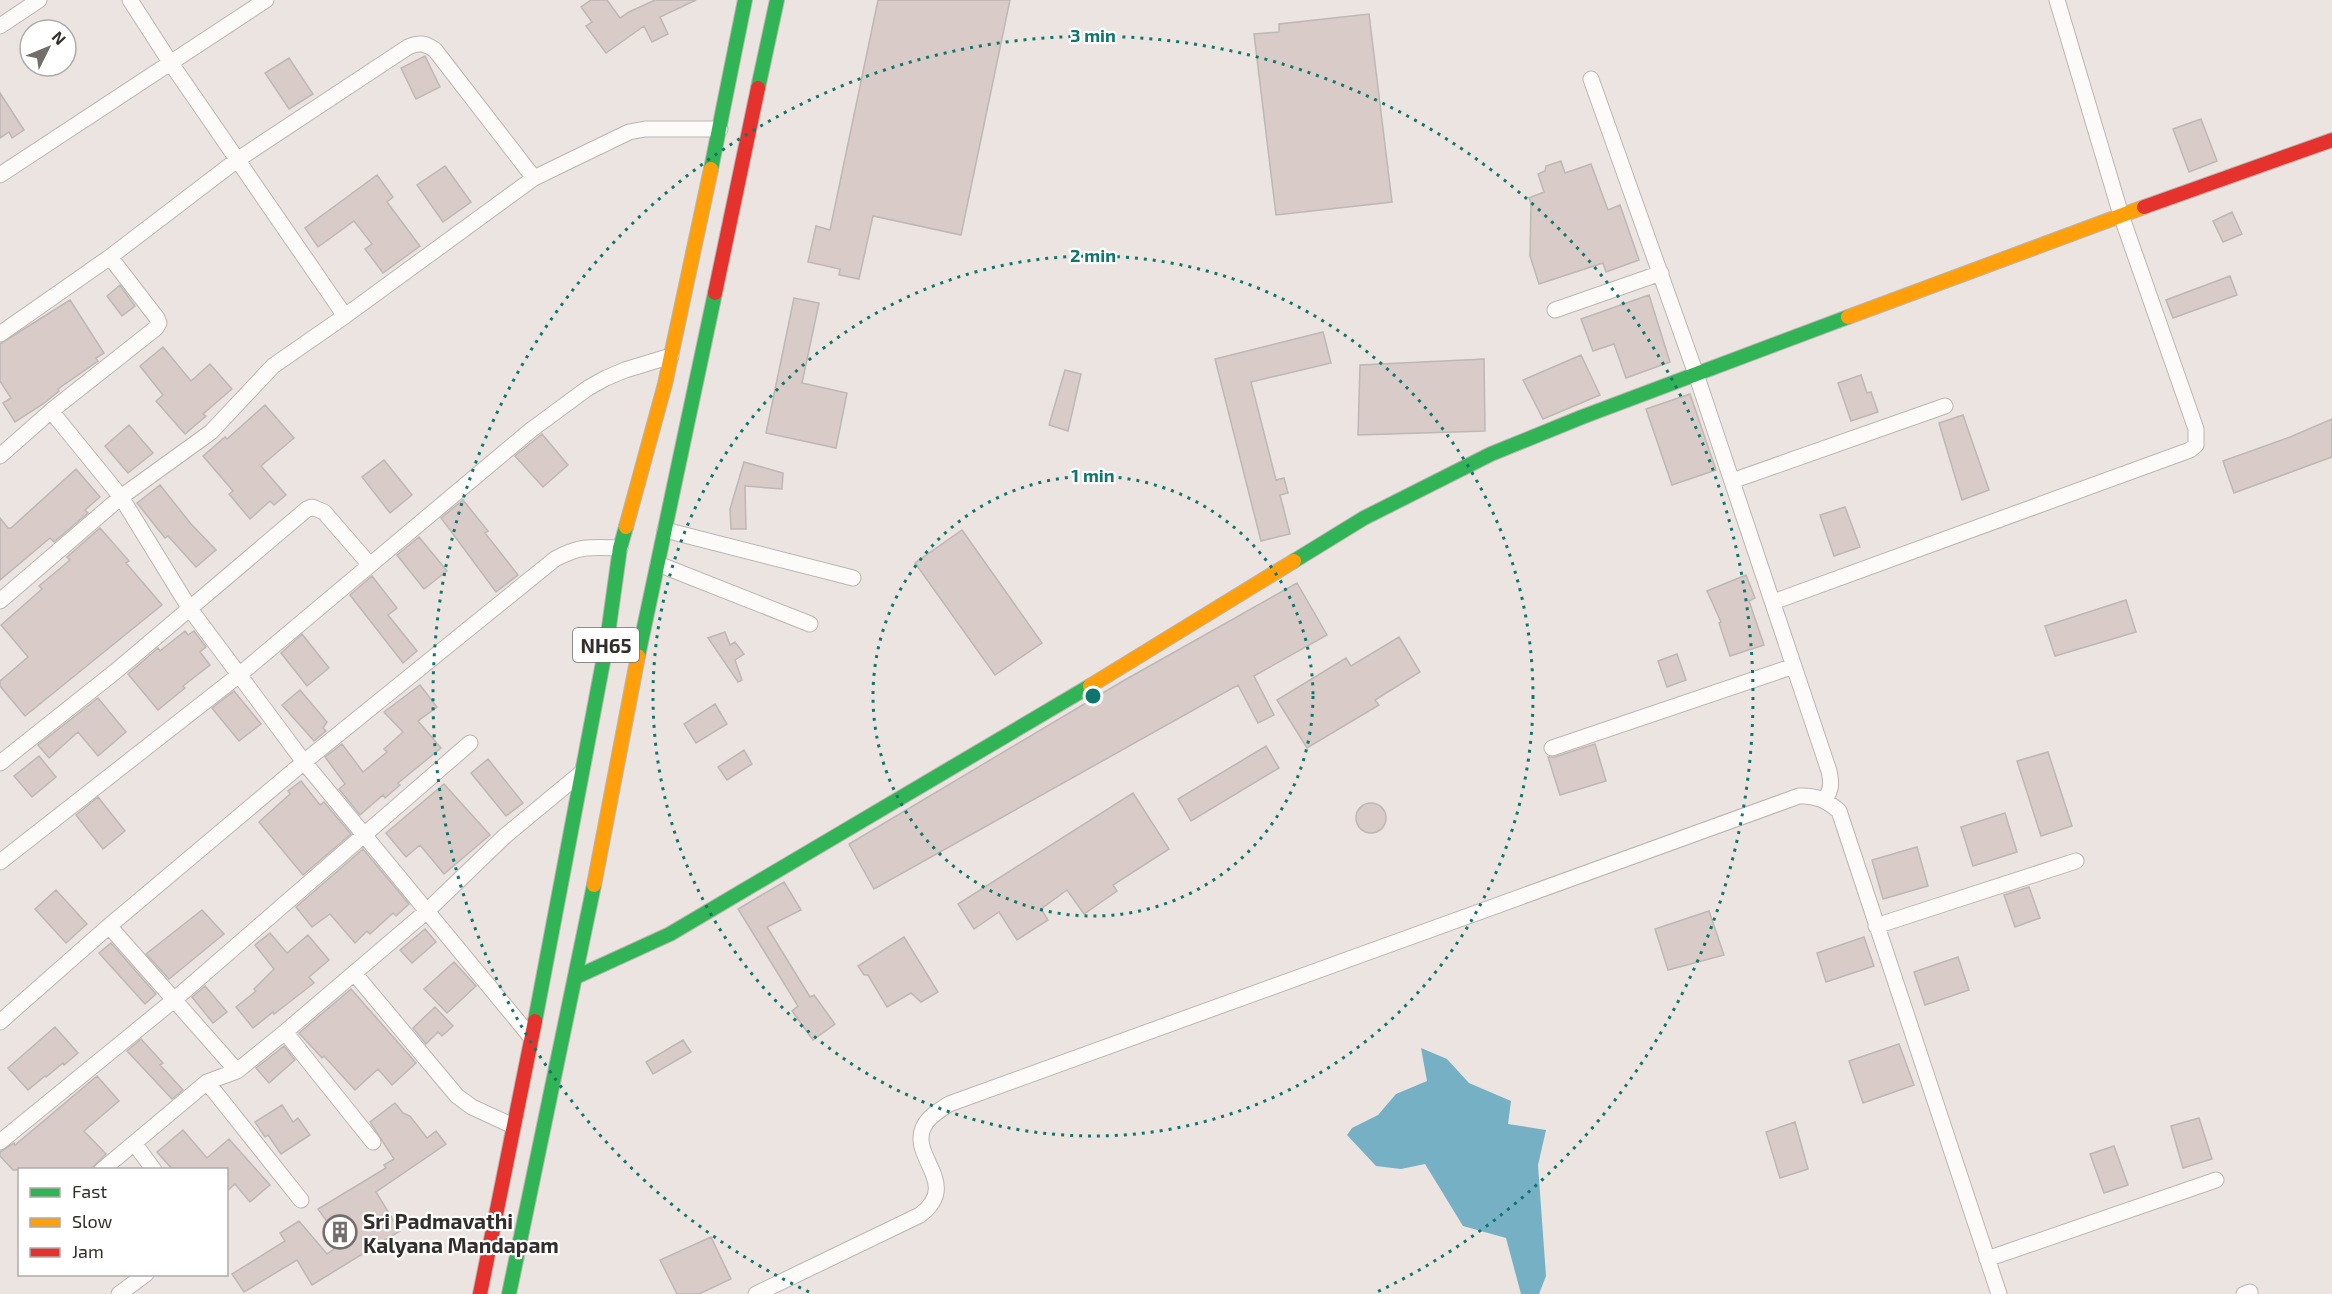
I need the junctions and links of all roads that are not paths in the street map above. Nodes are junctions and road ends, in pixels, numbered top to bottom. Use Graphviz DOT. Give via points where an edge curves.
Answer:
graph roads {
  1 [pos="39,0"];
  2 [pos="130,0"];
  3 [pos="266,0"];
  4 [pos="745,0"];
  5 [pos="777,0"];
  6 [pos="2057,0"];
  7 [pos="0,26"];
  8 [pos="170,63"];
  9 [pos="1591,79"];
  10 [pos="720,129"];
  11 [pos="2332,140"];
  12 [pos="237,160"];
  13 [pos="0,176"];
  14 [pos="534,178"];
  15 [pos="2121,214"];
  16 [pos="110,257"];
  17 [pos="1661,273"];
  18 [pos="1555,310"];
  19 [pos="345,316"];
  20 [pos="0,334"];
  21 [pos="670,356"];
  22 [pos="1696,374"];
  23 [pos="1945,406"];
  24 [pos="51,411"];
  25 [pos="0,456"];
  26 [pos="1732,481"];
  27 [pos="121,497"];
  28 [pos="665,530"];
  29 [pos="620,548"];
  30 [pos="658,564"];
  31 [pos="370,565"];
  32 [pos="853,578"];
  33 [pos="0,601"];
  34 [pos="1773,602"];
  35 [pos="190,609"];
  36 [pos="810,624"];
  37 [pos="1794,666"];
  38 [pos="239,675"];
  39 [pos="470,742"];
  40 [pos="1552,748"];
  41 [pos="304,762"];
  42 [pos="0,763"];
  43 [pos="582,772"];
  44 [pos="1825,800"];
  45 [pos="363,834"];
  46 [pos="2076,861"];
  47 [pos="0,862"];
  48 [pos="427,911"];
  49 [pos="109,926"];
  50 [pos="1876,926"];
  51 [pos="354,973"];
  52 [pos="576,976"];
  53 [pos="174,1000"];
  54 [pos="0,1022"];
  55 [pos="285,1032"];
  56 [pos="530,1036"];
  57 [pos="237,1071"];
  58 [pos="207,1082"];
  59 [pos="513,1126"];
  60 [pos="0,1142"];
  61 [pos="373,1142"];
  62 [pos="134,1143"];
  63 [pos="104,1168"];
  64 [pos="153,1168"];
  65 [pos="2216,1180"];
  66 [pos="302,1200"];
  67 [pos="1987,1259"];
  68 [pos="146,1276"];
  69 [pos="119,1294"];
  70 [pos="480,1294"];
  71 [pos="509,1294"];
  72 [pos="756,1294"];
  73 [pos="1999,1294"];
  1 -- 7 [label="street"];
  2 -- 8 [label="street"];
  3 -- 8 [label="street"];
  4 -- 10 [label="main road, NH65"];
  5 -- 28 [label="main road, NH65"];
  6 -- 15 [label="street"];
  8 -- 12 [label="street"];
  8 -- 13 [label="street"];
  9 -- 17 [label="street"];
  10 -- 14 [label="street" via="629,132"];
  10 -- 21 [label="main road, NH65"];
  11 -- 15 [label="main road"];
  12 -- 14 [label="street" via="408,47 422,43 435,50"];
  12 -- 16 [label="street"];
  12 -- 19 [label="street"];
  14 -- 19 [label="street"];
  15 -- 22 [label="main road"];
  15 -- 34 [label="street" via="2196,429 2196,445"];
  16 -- 20 [label="street"];
  16 -- 24 [label="street" via="159,323"];
  17 -- 18 [label="street"];
  17 -- 22 [label="street"];
  19 -- 27 [label="street" via="273,366 211,432"];
  21 -- 29 [label="main road, NH65"];
  21 -- 31 [label="street" via="625,370 588,388 531,430"];
  22 -- 26 [label="street"];
  22 -- 52 [label="main road" via="1491,454 1364,518 1016,731 680,928"];
  23 -- 26 [label="street"];
  24 -- 25 [label="street"];
  24 -- 27 [label="street"];
  26 -- 34 [label="street"];
  27 -- 33 [label="street"];
  27 -- 35 [label="street"];
  28 -- 30 [label="main road, NH65"];
  28 -- 32 [label="street"];
  29 -- 41 [label="street" via="584,547 555,559"];
  29 -- 43 [label="main road, NH65"];
  30 -- 36 [label="street"];
  30 -- 52 [label="main road, NH65"];
  31 -- 35 [label="street" via="324,512 312,507"];
  31 -- 38 [label="street"];
  34 -- 37 [label="street"];
  35 -- 38 [label="street"];
  35 -- 42 [label="street"];
  37 -- 40 [label="street"];
  37 -- 44 [label="street" via="1832,781"];
  38 -- 41 [label="street"];
  38 -- 47 [label="street"];
  39 -- 45 [label="street"];
  41 -- 45 [label="street"];
  41 -- 49 [label="street"];
  43 -- 48 [label="street" via="505,837"];
  43 -- 56 [label="main road, NH65"];
  44 -- 50 [label="street" via="1839,811"];
  44 -- 72 [label="street" via="1799,796 948,1104 924,1124 920,1136 936,1184 937,1196 932,1206"];
  45 -- 48 [label="street"];
  45 -- 53 [label="street"];
  46 -- 50 [label="street"];
  48 -- 51 [label="street"];
  48 -- 56 [label="street"];
  49 -- 53 [label="street"];
  49 -- 54 [label="street"];
  50 -- 67 [label="street"];
  51 -- 55 [label="street"];
  51 -- 59 [label="street" via="457,1096"];
  52 -- 71 [label="main road, NH65"];
  53 -- 57 [label="street"];
  53 -- 60 [label="street"];
  55 -- 57 [label="street"];
  55 -- 61 [label="street"];
  56 -- 59 [label="main road, NH65"];
  57 -- 58 [label="street"];
  58 -- 62 [label="street"];
  58 -- 66 [label="street"];
  59 -- 70 [label="main road, NH65"];
  62 -- 63 [label="street"];
  62 -- 64 [label="street"];
  65 -- 67 [label="street"];
  67 -- 73 [label="street"];
  68 -- 69 [label="street"];
}
